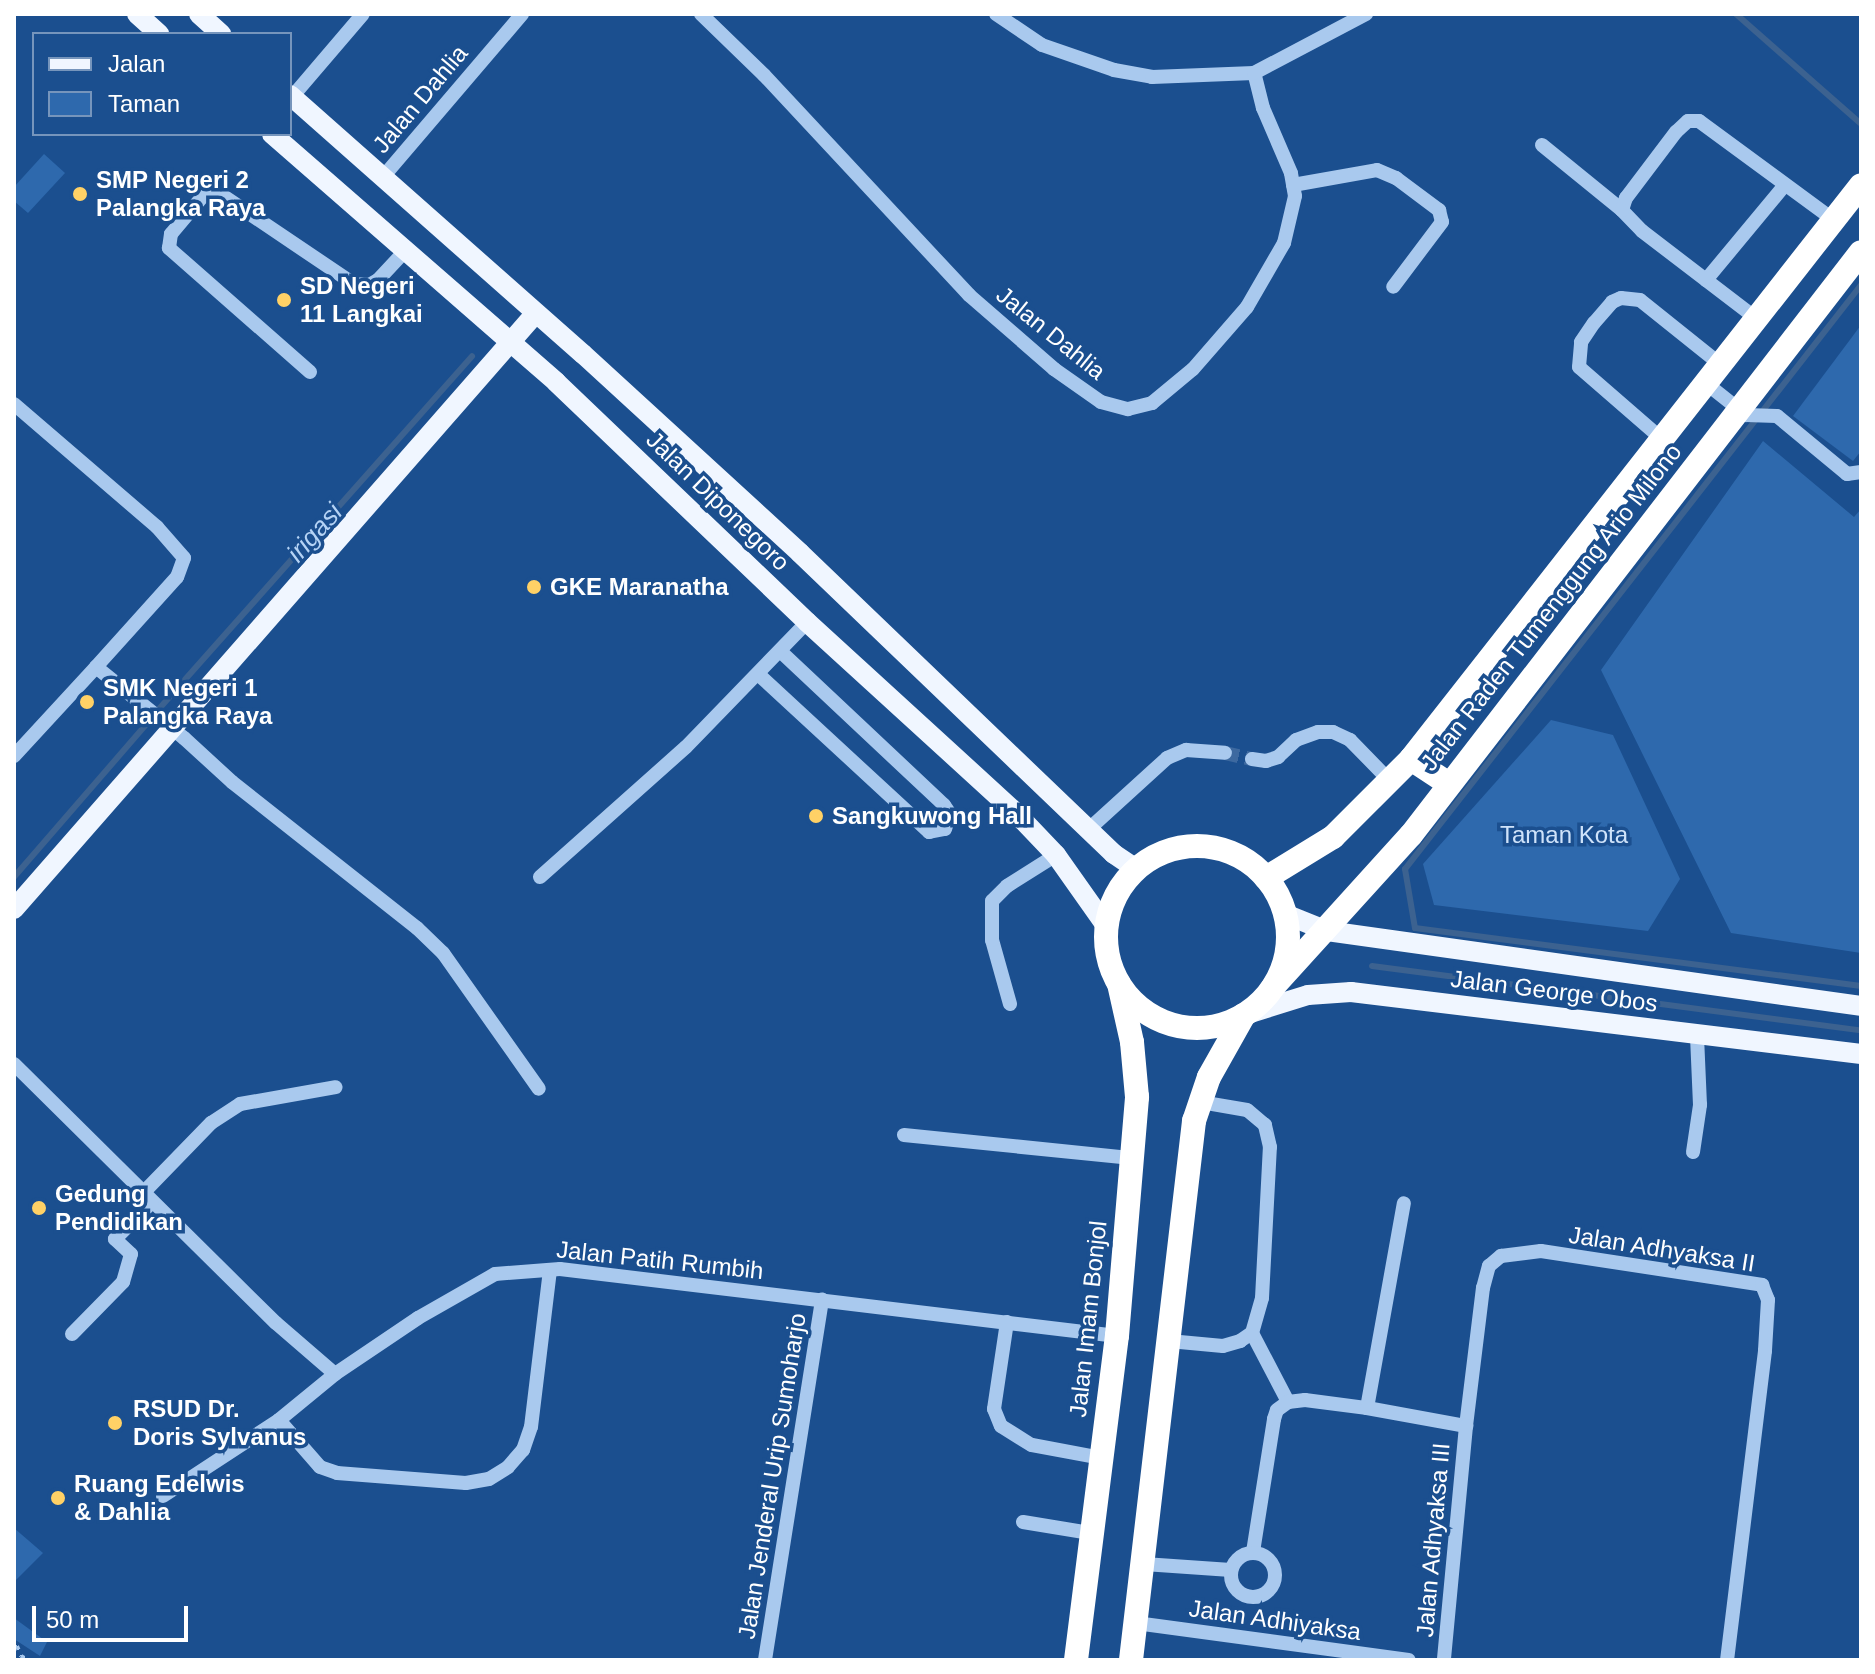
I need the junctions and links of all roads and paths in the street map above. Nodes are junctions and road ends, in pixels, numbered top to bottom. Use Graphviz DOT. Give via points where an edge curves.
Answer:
graph roads {
  1 [pos="137,14"];
  2 [pos="199,14"];
  3 [pos="363,14"];
  4 [pos="522,14"];
  5 [pos="701,14"];
  6 [pos="996,14"];
  7 [pos="1366,14"];
  8 [pos="157,32"];
  9 [pos="219,32"];
  10 [pos="1254,73"];
  11 [pos="292,95"];
  12 [pos="292,97"];
  13 [pos="274,136"];
  14 [pos="1542,145"];
  15 [pos="383,177"];
  16 [pos="1293,185"];
  17 [pos="1861,185"];
  18 [pos="1784,186"];
  19 [pos="1622,210"];
  20 [pos="1834,220"];
  21 [pos="405,251"];
  22 [pos="1861,252"];
  23 [pos="1706,280"];
  24 [pos="1393,287"];
  25 [pos="535,314"];
  26 [pos="1757,319"];
  27 [pos="510,341"];
  28 [pos="310,372"];
  29 [pos="1714,374"];
  30 [pos="14,404"];
  31 [pos="1742,412"];
  32 [pos="1663,440"];
  33 [pos="1861,472"];
  34 [pos="807,622"];
  35 [pos="780,651"];
  36 [pos="96,667"];
  37 [pos="758,674"];
  38 [pos="172,728"];
  39 [pos="1225,753"];
  40 [pos="14,756"];
  41 [pos="1252,759"];
  42 [pos="1411,759"];
  43 [pos="1390,781"];
  44 [pos="1449,784"];
  45 [pos="1089,829"];
  46 [pos="1056,855"];
  47 [pos="1136,869"];
  48 [pos="540,877"];
  49 [pos="1266,878"];
  50 [pos="15,906"];
  51 [pos="1285,914"];
  52 [pos="1106,926"];
  53 [pos="1327,931"];
  54 [pos="1119,984"];
  55 [pos="1273,987"];
  56 [pos="1010,1004"];
  57 [pos="1861,1006"];
  58 [pos="1244,1015"];
  59 [pos="1697,1035"];
  60 [pos="1861,1054"];
  61 [pos="14,1064"];
  62 [pos="336,1087"];
  63 [pos="539,1089"];
  64 [pos="1200,1102"];
  65 [pos="904,1135"];
  66 [pos="1693,1152"];
  67 [pos="1132,1158"];
  68 [pos="147,1198"];
  69 [pos="1404,1203"];
  70 [pos="550,1270"];
  71 [pos="822,1299"];
  72 [pos="1007,1322"];
  73 [pos="1252,1333"];
  74 [pos="72,1334"];
  75 [pos="1117,1336"];
  76 [pos="1169,1341"];
  77 [pos="335,1374"];
  78 [pos="1288,1402"];
  79 [pos="1367,1408"];
  80 [pos="279,1420"];
  81 [pos="1466,1426"];
  82 [pos="1101,1458"];
  83 [pos="163,1496"];
  84 [pos="1023,1522"];
  85 [pos="1090,1533"];
  86 [pos="1253,1552"];
  87 [pos="1144,1564"];
  88 [pos="1231,1570"];
  89 [pos="1136,1623"];
  90 [pos="14,1648"];
  91 [pos="28,1660"];
  92 [pos="765,1660"];
  93 [pos="1076,1660"];
  94 [pos="1131,1660"];
  95 [pos="1408,1660"];
  96 [pos="1444,1660"];
  97 [pos="1727,1660"];
  1 -- 8 [label="main road"];
  2 -- 9 [label="main road"];
  3 -- 11 [label="street"];
  4 -- 15 [label="street, Jalan Dahlia"];
  5 -- 16 [label="street, Jalan Dahlia" via="969,295 1054,369 1114,406 1128,409 1152,403 1171,390 1247,307 1284,243 1294,205"];
  6 -- 10 [label="street" via="1042,45 1114,70 1152,77"];
  7 -- 10 [label="street"];
  10 -- 16 [label="street, Jalan Dahlia"];
  12 -- 15 [label="main road, Jalan Diponegoro"];
  13 -- 21 [label="main road, Jalan Diponegoro"];
  14 -- 19 [label="street"];
  15 -- 25 [label="main road, Jalan Diponegoro"];
  16 -- 24 [label="street" via="1377,170 1439,210 1442,222"];
  17 -- 20 [label="highway, Jalan Raden Tumenggung Ario Milono"];
  18 -- 19 [label="street" via="1699,121 1688,121 1634,187"];
  18 -- 20 [label="street"];
  18 -- 23 [label="street"];
  19 -- 23 [label="street"];
  20 -- 26 [label="highway, Jalan Raden Tumenggung Ario Milono"];
  21 -- 27 [label="main road, Jalan Diponegoro"];
  21 -- 28 [label="street" via="378,280 354,284 213,189 171,234 169,248"];
  22 -- 31 [label="highway, Jalan Raden Tumenggung Ario Milono"];
  23 -- 26 [label="street"];
  25 -- 27 [label="main road"];
  25 -- 45 [label="main road, Jalan Diponegoro" via="800,553"];
  26 -- 29 [label="highway, Jalan Raden Tumenggung Ario Milono"];
  27 -- 34 [label="main road, Jalan Diponegoro"];
  27 -- 38 [label="main road"];
  29 -- 31 [label="street"];
  29 -- 32 [label="highway, Jalan Raden Tumenggung Ario Milono"];
  29 -- 32 [label="street" via="1640,300 1612,302 1594,323 1581,342 1579,367"];
  30 -- 36 [label="street" via="157,527 184,558 177,577"];
  31 -- 33 [label="street" via="1777,416 1847,474"];
  31 -- 44 [label="highway, Jalan Raden Tumenggung Ario Milono"];
  32 -- 42 [label="highway, Jalan Raden Tumenggung Ario Milono"];
  34 -- 35 [label="street"];
  34 -- 46 [label="main road, Jalan Diponegoro"];
  35 -- 37 [label="street"];
  35 -- 37 [label="street" via="944,805 950,814 945,829 929,832"];
  36 -- 38 [label="street"];
  36 -- 40 [label="street"];
  37 -- 48 [label="street" via="686,747"];
  38 -- 50 [label="main road"];
  38 -- 63 [label="street" via="443,953"];
  39 -- 45 [label="street" via="1186,750 1167,758"];
  41 -- 43 [label="street" via="1278,757 1296,740 1333,732 1350,740"];
  42 -- 43 [label="highway, Jalan Raden Tumenggung Ario Milono"];
  42 -- 44 [label="highway"];
  43 -- 49 [label="highway, Jalan Raden Tumenggung Ario Milono" via="1333,837"];
  44 -- 53 [label="highway, Jalan Raden Tumenggung Ario Milono"];
  45 -- 47 [label="main road, Jalan Diponegoro"];
  46 -- 52 [label="main road, Jalan Diponegoro"];
  46 -- 56 [label="street" via="992,901 992,940"];
  47 -- 49 [label="highway" via="1156,855 1203,846 1248,862"];
  47 -- 52 [label="highway" via="1111,904"];
  49 -- 51 [label="highway"];
  51 -- 53 [label="main road, Jalan George Obos"];
  51 -- 55 [label="highway" via="1285,960"];
  52 -- 54 [label="highway" via="1108,956"];
  53 -- 55 [label="highway, Jalan Raden Tumenggung Ario Milono"];
  53 -- 57 [label="main road, Jalan George Obos"];
  54 -- 58 [label="highway" via="1147,1013 1185,1028 1225,1024"];
  54 -- 67 [label="highway, Jalan Imam Bonjol" via="1136,1075"];
  55 -- 58 [label="highway"];
  58 -- 59 [label="main road, Jalan George Obos" via="1308,995 1351,992"];
  58 -- 64 [label="highway"];
  59 -- 60 [label="main road, Jalan George Obos"];
  59 -- 66 [label="street" via="1700,1105"];
  61 -- 68 [label="street"];
  62 -- 68 [label="street" via="240,1104 211,1123"];
  64 -- 73 [label="street" via="1247,1110 1265,1125 1270,1147 1262,1298"];
  64 -- 76 [label="highway"];
  65 -- 67 [label="street"];
  67 -- 75 [label="highway, Jalan Imam Bonjol"];
  68 -- 74 [label="street" via="115,1239 131,1254 123,1282"];
  68 -- 77 [label="street"];
  69 -- 79 [label="street"];
  70 -- 71 [label="street, Jalan Patih Rumbih"];
  70 -- 77 [label="street, Jalan Patih Rumbih" via="495,1274 473,1284"];
  70 -- 80 [label="street" via="531,1427 523,1450 489,1479 466,1483 337,1473 320,1467"];
  71 -- 72 [label="street, Jalan Patih Rumbih"];
  71 -- 92 [label="street, Jalan Jenderal Urip Sumoharjo"];
  72 -- 75 [label="street, Jalan Patih Rumbih"];
  72 -- 82 [label="street" via="994,1409 1001,1426 1032,1445"];
  73 -- 76 [label="street" via="1223,1346"];
  73 -- 78 [label="street"];
  75 -- 82 [label="highway, Jalan Imam Bonjol"];
  76 -- 87 [label="highway"];
  77 -- 80 [label="street, Jalan Patih Rumbih"];
  78 -- 79 [label="street, Jalan Adhyaksa III"];
  78 -- 86 [label="street" via="1274,1419"];
  79 -- 81 [label="street, Jalan Adhyaksa III"];
  80 -- 83 [label="street, Jalan Patih Rumbih"];
  81 -- 96 [label="street, Jalan Adhyaksa III"];
  81 -- 97 [label="street, Jalan Adhyaksa II" via="1483,1288 1489,1266 1501,1256 1541,1251 1762,1285 1768,1300 1765,1351"];
  82 -- 85 [label="highway, Jalan Imam Bonjol"];
  84 -- 85 [label="street"];
  85 -- 93 [label="highway, Jalan Imam Bonjol"];
  86 -- 88 [label="street" via="1239,1557"];
  86 -- 88 [label="street" via="1273,1564 1276,1579 1268,1592 1245,1595 1233,1585"];
  87 -- 88 [label="street"];
  87 -- 89 [label="highway"];
  89 -- 94 [label="highway"];
  89 -- 95 [label="street, Jalan Adhiyaksa"];
  90 -- 91 [label="path"];
}
